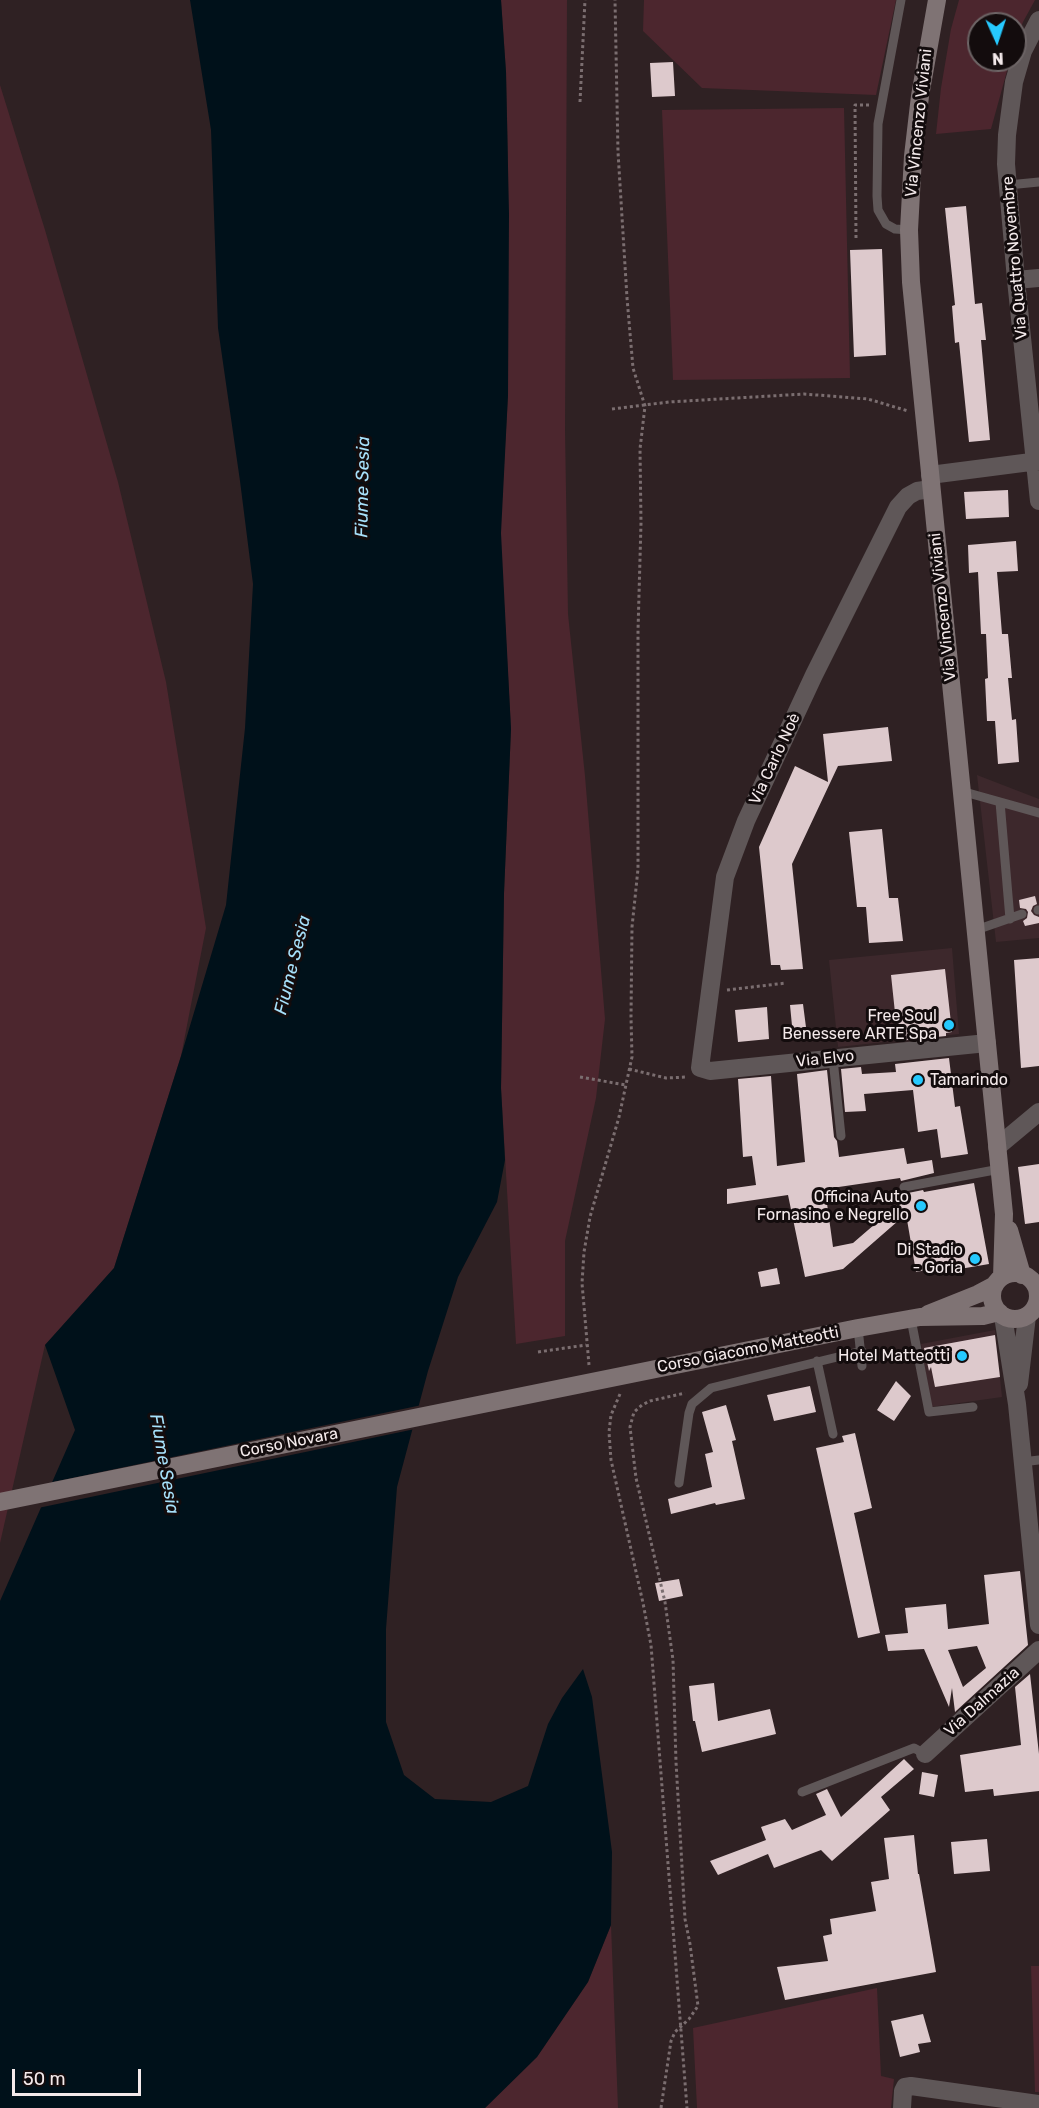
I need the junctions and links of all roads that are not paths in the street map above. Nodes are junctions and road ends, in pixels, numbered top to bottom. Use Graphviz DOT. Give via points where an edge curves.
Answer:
graph roads {
  1 [pos="901,0"];
  2 [pos="937,0"];
  3 [pos="1039,20"];
  4 [pos="1039,182"];
  5 [pos="1008,185"];
  6 [pos="909,230"];
  7 [pos="1039,278"];
  8 [pos="1016,280"];
  9 [pos="1037,461"];
  10 [pos="930,482"];
  11 [pos="1039,501"];
  12 [pos="961,791"];
  13 [pos="1000,802"];
  14 [pos="1039,813"];
  15 [pos="1022,914"];
  16 [pos="1010,919"];
  17 [pos="976,930"];
  18 [pos="987,1043"];
  19 [pos="833,1059"];
  20 [pos="700,1068"];
  21 [pos="1039,1112"];
  22 [pos="841,1136"];
  23 [pos="997,1147"];
  24 [pos="1000,1169"];
  25 [pos="904,1187"];
  26 [pos="1004,1214"];
  27 [pos="1031,1279"];
  28 [pos="999,1281"];
  29 [pos="1035,1309"];
  30 [pos="1001,1314"];
  31 [pos="915,1318"];
  32 [pos="858,1328"];
  33 [pos="862,1350"];
  34 [pos="817,1361"];
  35 [pos="862,1366"];
  36 [pos="584,1383"];
  37 [pos="1017,1404"];
  38 [pos="973,1407"];
  39 [pos="833,1434"];
  40 [pos="1031,1461"];
  41 [pos="679,1483"];
  42 [pos="0,1502"];
  43 [pos="1036,1569"];
  44 [pos="1039,1625"];
  45 [pos="1039,1650"];
  46 [pos="926,1754"];
  47 [pos="802,1792"];
  48 [pos="1039,2104"];
  49 [pos="902,2108"];
  1 -- 6 [label="lane" via="881,105 877,196 886,224"];
  2 -- 6 [label="main road, Via Vincenzo Viviani" via="920,96"];
  3 -- 5 [label="street, Via Quattro Novembre" via="1023,51 1014,82 1007,135"];
  4 -- 5 [label="lane"];
  5 -- 8 [label="street, Via Quattro Novembre"];
  6 -- 10 [label="main road, Via Vincenzo Viviani"];
  7 -- 8 [label="street"];
  8 -- 9 [label="street, Via Quattro Novembre"];
  9 -- 10 [label="street, Via Carlo Noè"];
  9 -- 11 [label="street, Via Quattro Novembre"];
  10 -- 12 [label="main road, Via Vincenzo Viviani"];
  10 -- 20 [label="street, Via Carlo Noè" via="898,507 746,820 725,877"];
  12 -- 13 [label="lane"];
  12 -- 17 [label="main road, Via Vincenzo Viviani"];
  13 -- 14 [label="lane"];
  13 -- 16 [label="lane"];
  15 -- 16 [label="lane"];
  16 -- 17 [label="lane"];
  17 -- 18 [label="main road, Via Vincenzo Viviani"];
  18 -- 19 [label="street, Via Elvo"];
  18 -- 23 [label="main road, Via Vincenzo Viviani"];
  19 -- 20 [label="street, Via Elvo" via="710,1071"];
  19 -- 22 [label="lane"];
  21 -- 23 [label="street"];
  23 -- 24 [label="main road, Via Vincenzo Viviani"];
  24 -- 25 [label="lane"];
  24 -- 26 [label="main road, Via Vincenzo Viviani"];
  26 -- 27 [label="main road, Via Vincenzo Viviani"];
  26 -- 28 [label="main road, Via Vincenzo Viviani"];
  27 -- 28 [label="main road" via="1012,1274"];
  27 -- 29 [label="main road" via="1037,1291"];
  28 -- 30 [label="main road" via="992,1299"];
  28 -- 31 [label="main road, Corso Giacomo Matteotti" via="978,1294"];
  29 -- 30 [label="main road" via="1014,1319"];
  29 -- 37 [label="street"];
  30 -- 31 [label="main road, Corso Giacomo Matteotti"];
  30 -- 37 [label="street"];
  31 -- 32 [label="main road, Corso Giacomo Matteotti"];
  31 -- 38 [label="lane" via="929,1412"];
  32 -- 33 [label="lane"];
  32 -- 36 [label="main road, Corso Giacomo Matteotti"];
  33 -- 34 [label="lane"];
  33 -- 35 [label="lane"];
  34 -- 39 [label="lane"];
  34 -- 41 [label="lane" via="711,1388 692,1404"];
  36 -- 42 [label="main road, Corso Novara"];
  37 -- 40 [label="street"];
  40 -- 43 [label="street"];
  43 -- 44 [label="street"];
  45 -- 46 [label="street, Via Dalmazia"];
  46 -- 47 [label="lane" via="914,1748"];
  48 -- 49 [label="street" via="911,2086 903,2091"];
}
